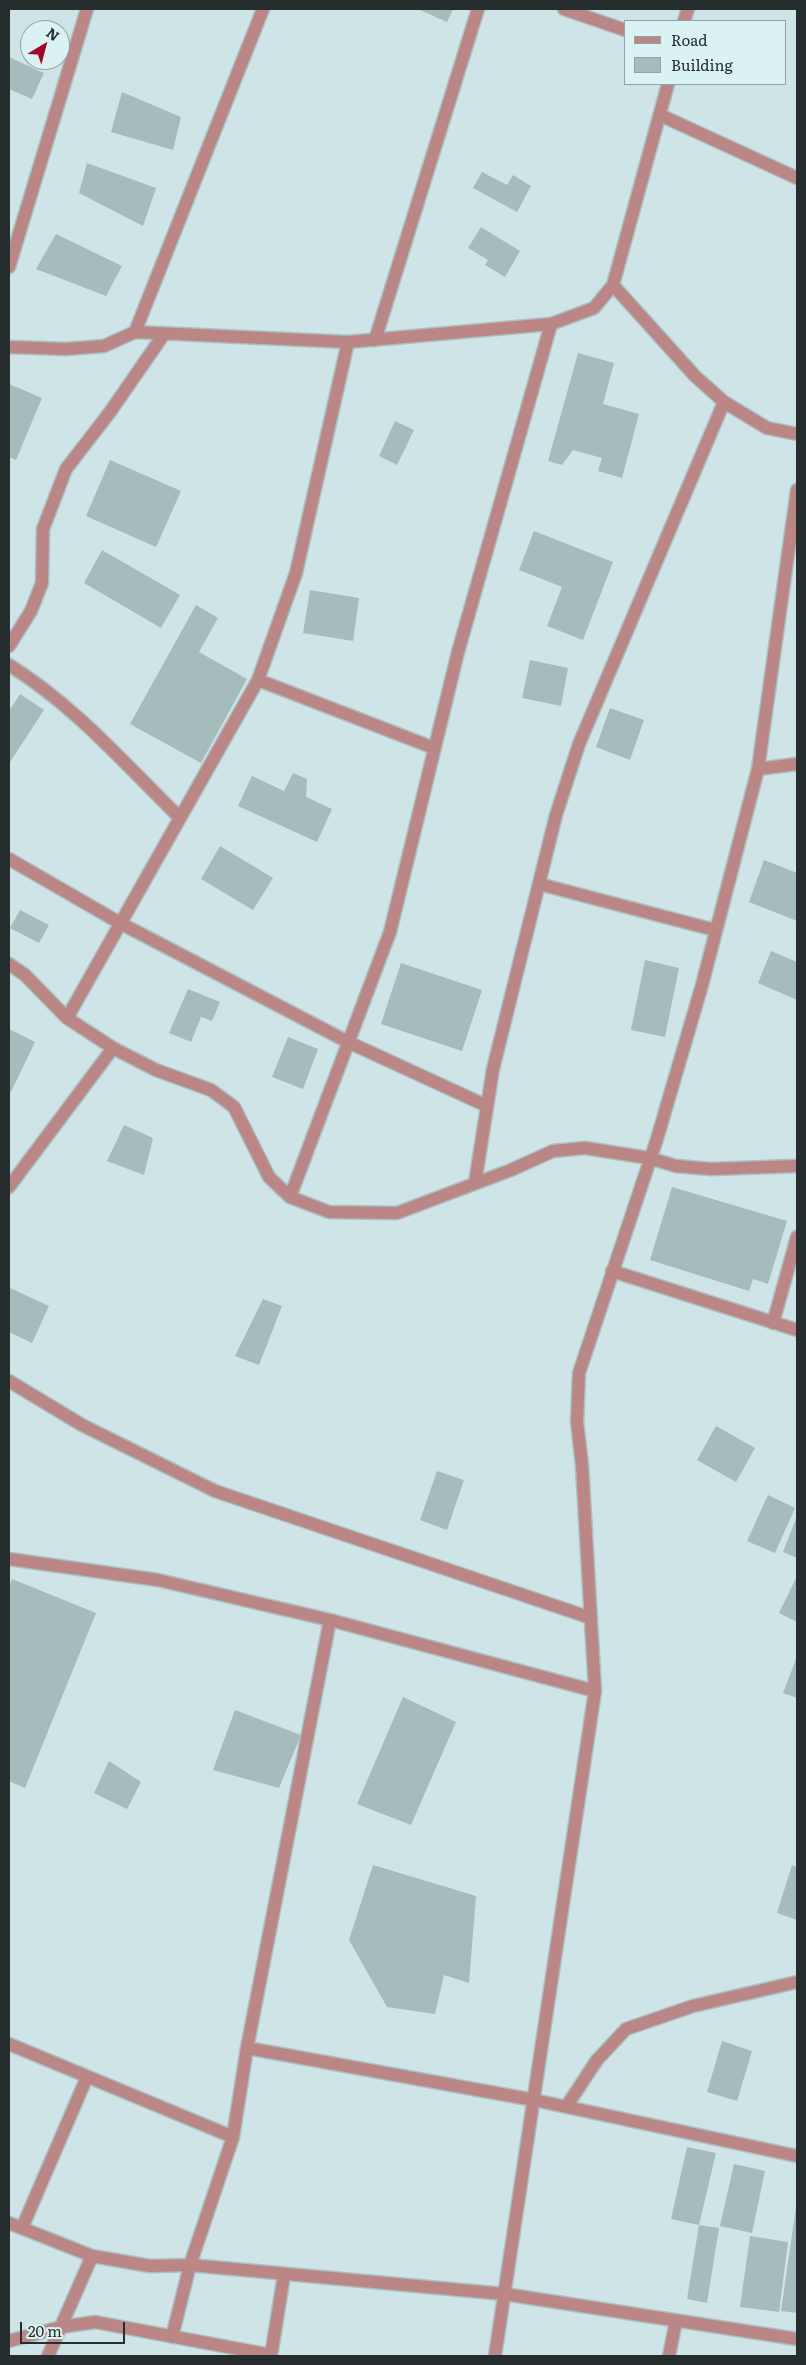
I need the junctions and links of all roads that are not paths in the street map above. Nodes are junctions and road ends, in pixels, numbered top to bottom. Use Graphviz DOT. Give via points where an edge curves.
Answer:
graph roads {
  1 [pos="87,9"];
  2 [pos="263,9"];
  3 [pos="478,9"];
  4 [pos="564,9"];
  5 [pos="624,30"];
  6 [pos="668,85"];
  7 [pos="660,115"];
  8 [pos="797,178"];
  9 [pos="9,267"];
  10 [pos="613,285"];
  11 [pos="551,324"];
  12 [pos="134,332"];
  13 [pos="164,334"];
  14 [pos="375,340"];
  15 [pos="348,342"];
  16 [pos="9,347"];
  17 [pos="724,402"];
  18 [pos="797,434"];
  19 [pos="797,490"];
  20 [pos="9,646"];
  21 [pos="9,665"];
  22 [pos="258,680"];
  23 [pos="434,748"];
  24 [pos="797,764"];
  25 [pos="758,768"];
  26 [pos="180,818"];
  27 [pos="9,859"];
  28 [pos="539,884"];
  29 [pos="120,923"];
  30 [pos="715,930"];
  31 [pos="9,964"];
  32 [pos="67,1018"];
  33 [pos="348,1042"];
  34 [pos="114,1048"];
  35 [pos="487,1106"];
  36 [pos="648,1158"];
  37 [pos="797,1166"];
  38 [pos="475,1184"];
  39 [pos="9,1187"];
  40 [pos="290,1196"];
  41 [pos="797,1237"];
  42 [pos="612,1271"];
  43 [pos="773,1323"];
  44 [pos="797,1330"];
  45 [pos="9,1381"];
  46 [pos="9,1559"];
  47 [pos="591,1618"];
  48 [pos="330,1620"];
  49 [pos="596,1691"];
  50 [pos="797,1982"];
  51 [pos="9,2044"];
  52 [pos="247,2048"];
  53 [pos="87,2077"];
  54 [pos="534,2100"];
  55 [pos="566,2107"];
  56 [pos="232,2137"];
  57 [pos="797,2156"];
  58 [pos="9,2223"];
  59 [pos="22,2228"];
  60 [pos="92,2256"];
  61 [pos="190,2265"];
  62 [pos="284,2275"];
  63 [pos="504,2294"];
  64 [pos="676,2320"];
  65 [pos="61,2327"];
  66 [pos="172,2337"];
  67 [pos="797,2339"];
  68 [pos="9,2340"];
  69 [pos="48,2356"];
  70 [pos="271,2356"];
  71 [pos="495,2356"];
  72 [pos="670,2356"];
  1 -- 9 [label="street"];
  2 -- 12 [label="street"];
  3 -- 14 [label="street"];
  4 -- 5 [label="street"];
  6 -- 7 [label="street"];
  7 -- 8 [label="street"];
  7 -- 10 [label="street"];
  10 -- 11 [label="street" via="594,308"];
  10 -- 17 [label="street" via="695,376"];
  11 -- 14 [label="street"];
  11 -- 23 [label="street"];
  12 -- 13 [label="street"];
  12 -- 16 [label="street" via="104,346 66,349"];
  13 -- 15 [label="street"];
  13 -- 20 [label="street" via="66,469 44,529 42,583 31,611"];
  14 -- 15 [label="street"];
  15 -- 22 [label="street" via="296,573"];
  17 -- 18 [label="street" via="767,428"];
  17 -- 28 [label="street" via="579,744 556,815"];
  19 -- 25 [label="street"];
  21 -- 26 [label="street" via="39,683 67,706"];
  22 -- 23 [label="street"];
  22 -- 26 [label="street"];
  23 -- 33 [label="street" via="390,932"];
  24 -- 25 [label="street"];
  25 -- 30 [label="street"];
  26 -- 29 [label="street"];
  27 -- 29 [label="street"];
  28 -- 30 [label="street"];
  28 -- 35 [label="street" via="492,1069"];
  29 -- 32 [label="street"];
  29 -- 33 [label="street"];
  30 -- 36 [label="street" via="657,1139"];
  31 -- 32 [label="street" via="25,974"];
  32 -- 34 [label="street"];
  33 -- 35 [label="street"];
  33 -- 40 [label="street"];
  34 -- 39 [label="street"];
  34 -- 40 [label="street" via="156,1070 210,1090 234,1107 269,1177"];
  35 -- 38 [label="street"];
  36 -- 37 [label="street" via="676,1166 711,1169"];
  36 -- 38 [label="street" via="585,1148 553,1151"];
  36 -- 42 [label="street"];
  38 -- 40 [label="street" via="397,1213 328,1212"];
  41 -- 43 [label="street"];
  42 -- 43 [label="street"];
  42 -- 47 [label="street" via="579,1373 577,1422"];
  43 -- 44 [label="street"];
  45 -- 47 [label="street" via="82,1424 215,1492"];
  46 -- 48 [label="street" via="158,1580"];
  47 -- 49 [label="street"];
  48 -- 49 [label="street"];
  48 -- 52 [label="street"];
  49 -- 54 [label="street"];
  50 -- 55 [label="street" via="693,2006 626,2029 597,2060"];
  51 -- 53 [label="street"];
  52 -- 54 [label="street"];
  52 -- 56 [label="street"];
  53 -- 56 [label="street"];
  53 -- 59 [label="street"];
  54 -- 55 [label="street"];
  54 -- 63 [label="street"];
  55 -- 57 [label="street"];
  56 -- 61 [label="street"];
  58 -- 59 [label="street"];
  59 -- 60 [label="street"];
  60 -- 61 [label="street" via="150,2266"];
  60 -- 65 [label="street"];
  61 -- 62 [label="street"];
  61 -- 66 [label="street"];
  62 -- 63 [label="street"];
  62 -- 70 [label="street"];
  63 -- 64 [label="street"];
  63 -- 71 [label="street"];
  64 -- 67 [label="street"];
  64 -- 72 [label="street"];
  65 -- 66 [label="street" via="95,2322"];
  65 -- 68 [label="street"];
  65 -- 69 [label="street"];
  66 -- 70 [label="street"];
}
